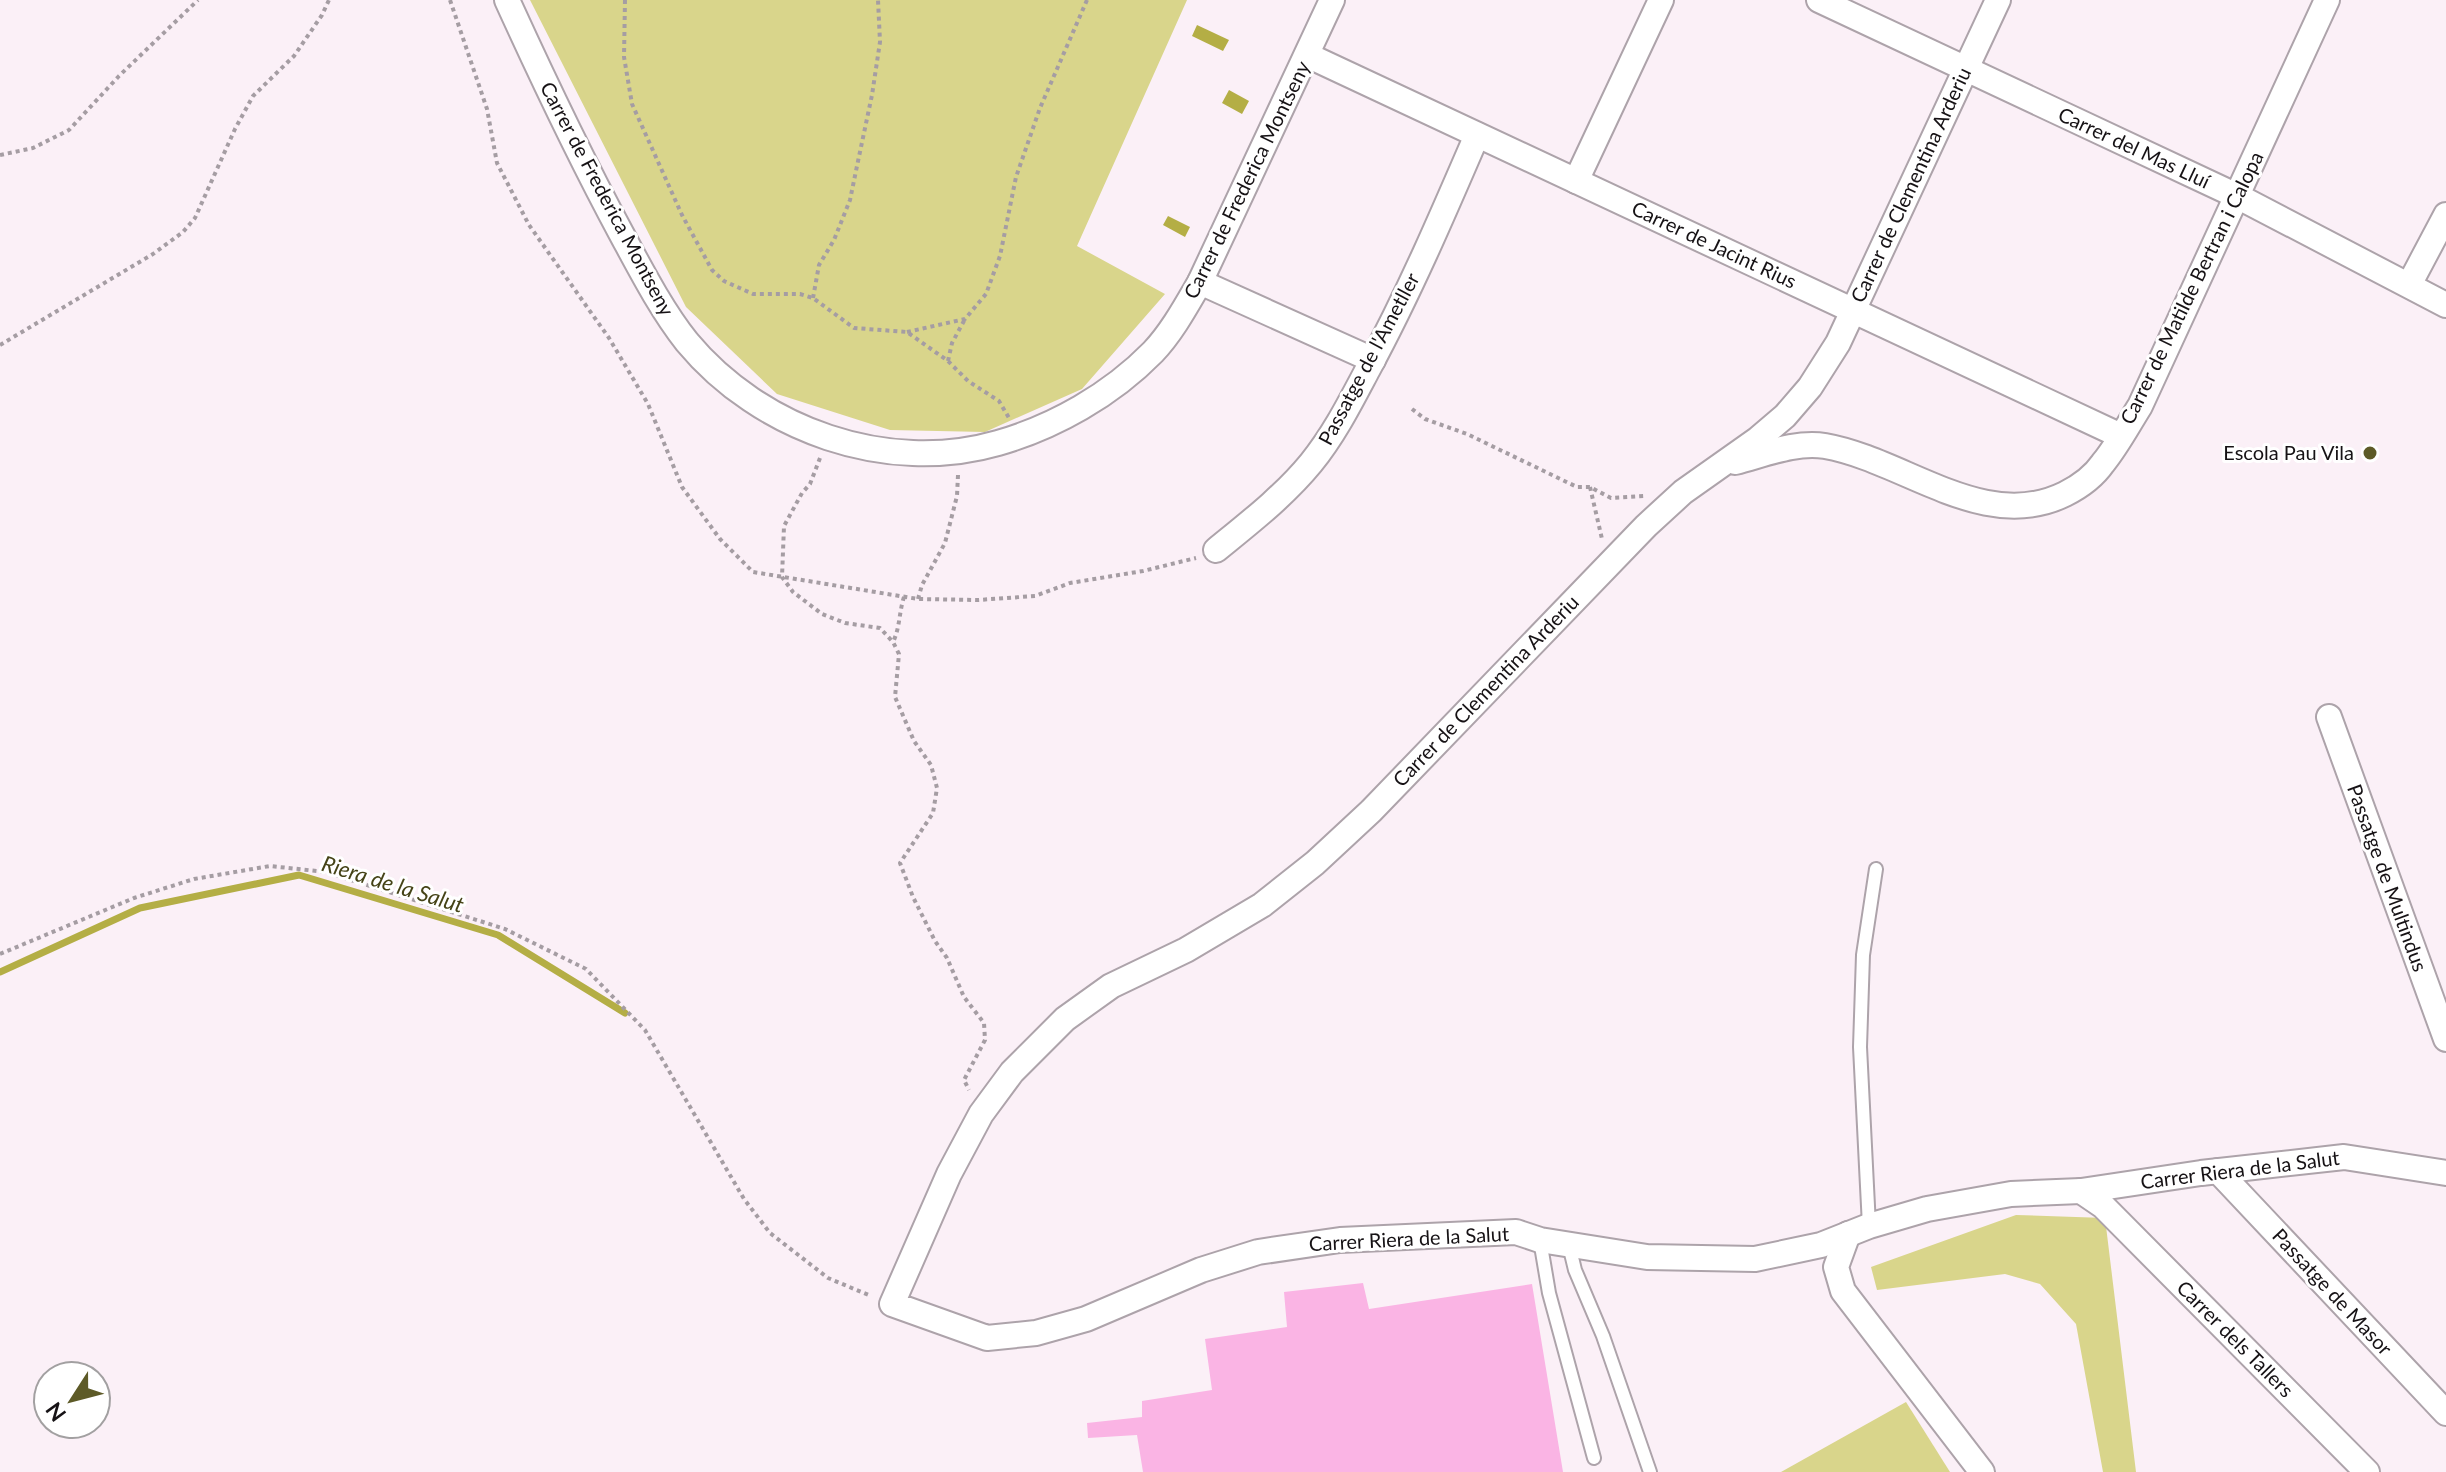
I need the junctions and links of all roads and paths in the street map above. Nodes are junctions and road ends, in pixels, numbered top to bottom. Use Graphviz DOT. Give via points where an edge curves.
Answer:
graph roads {
  1 [pos="198,0"];
  2 [pos="329,0"];
  3 [pos="507,0"];
  4 [pos="625,0"];
  5 [pos="878,0"];
  6 [pos="1087,0"];
  7 [pos="1332,0"];
  8 [pos="1661,0"];
  9 [pos="1819,0"];
  10 [pos="1998,0"];
  11 [pos="2327,0"];
  12 [pos="1307,55"];
  13 [pos="1966,69"];
  14 [pos="1477,135"];
  15 [pos="0,155"];
  16 [pos="1576,181"];
  17 [pos="2237,196"];
  18 [pos="2446,215"];
  19 [pos="1200,282"];
  20 [pos="2409,285"];
  21 [pos="813,298"];
  22 [pos="2446,305"];
  23 [pos="1853,310"];
  24 [pos="965,319"];
  25 [pos="907,332"];
  26 [pos="0,345"];
  27 [pos="1373,360"];
  28 [pos="948,361"];
  29 [pos="1412,409"];
  30 [pos="1011,421"];
  31 [pos="2121,436"];
  32 [pos="830,438"];
  33 [pos="964,452"];
  34 [pos="1721,466"];
  35 [pos="1590,487"];
  36 [pos="1648,496"];
  37 [pos="1216,550"];
  38 [pos="1617,555"];
  39 [pos="904,597"];
  40 [pos="918,599"];
  41 [pos="893,642"];
  42 [pos="2329,717"];
  43 [pos="1876,869"];
  44 [pos="0,954"];
  45 [pos="2446,1039"];
  46 [pos="981,1114"];
  47 [pos="2218,1171"];
  48 [pos="2446,1173"];
  49 [pos="2081,1191"];
  50 [pos="1859,1230"];
  51 [pos="1540,1240"];
  52 [pos="1569,1245"];
  53 [pos="892,1304"];
  54 [pos="2446,1413"];
  55 [pos="1594,1458"];
  56 [pos="1650,1472"];
  57 [pos="1982,1472"];
  58 [pos="2367,1472"];
  1 -- 15 [label="path" via="69,130 33,148"];
  2 -- 26 [label="path" via="294,56 253,96 195,218 183,232"];
  3 -- 32 [label="street, Carrer de Frederica Montseny" via="594,183 687,341 704,361 771,413"];
  4 -- 21 [label="path" via="624,57 632,104 712,270 753,294"];
  5 -- 21 [label="path" via="880,42 850,200 819,265"];
  6 -- 24 [label="path" via="1016,177 1000,256 986,294"];
  7 -- 12 [label="street, Carrer de Frederica Montseny"];
  8 -- 16 [label="street"];
  9 -- 13 [label="street, Carrer del Mas Lluí"];
  10 -- 13 [label="street, Carrer de Clementina Arderiu"];
  11 -- 17 [label="street, Carrer de Matilde Bertran i Calopa"];
  12 -- 14 [label="street, Carrer de Jacint Rius"];
  12 -- 19 [label="street, Carrer de Frederica Montseny"];
  13 -- 17 [label="street, Carrer del Mas Lluí"];
  13 -- 23 [label="street, Carrer de Clementina Arderiu"];
  14 -- 16 [label="street, Carrer de Jacint Rius"];
  14 -- 27 [label="street, Passatge de l'Ametller"];
  16 -- 23 [label="street, Carrer de Jacint Rius"];
  17 -- 20 [label="street, Carrer del Mas Lluí"];
  17 -- 31 [label="street, Carrer de Matilde Bertran i Calopa" via="2140,406"];
  18 -- 20 [label="street"];
  19 -- 27 [label="street"];
  19 -- 33 [label="street, Carrer de Frederica Montseny" via="1152,352 1105,391 1044,426"];
  20 -- 22 [label="street, Carrer del Mas Lluí"];
  21 -- 25 [label="path" via="854,328"];
  23 -- 31 [label="street, Carrer de Jacint Rius"];
  23 -- 34 [label="street, Carrer de Clementina Arderiu" via="1810,387 1785,416"];
  24 -- 25 [label="path"];
  24 -- 28 [label="path"];
  25 -- 28 [label="path"];
  27 -- 37 [label="street, Passatge de l'Ametller" via="1312,462"];
  28 -- 30 [label="path" via="999,401"];
  29 -- 35 [label="path" via="1577,487"];
  31 -- 34 [label="street, Carrer de Matilde Bertran i Calopa" via="2102,465 2076,488 2050,501 2019,506 1965,498 1872,458 1822,445"];
  32 -- 33 [label="street, Carrer de Frederica Montseny" via="886,451"];
  32 -- 41 [label="path" via="784,526 782,577 822,614 880,628"];
  33 -- 40 [label="path" via="945,543"];
  34 -- 38 [label="street, Carrer de Clementina Arderiu" via="1683,492"];
  35 -- 36 [label="path" via="1611,498"];
  35 -- 38 [label="path" via="1601,538"];
  38 -- 46 [label="street, Carrer de Clementina Arderiu" via="1315,863 1262,905 1111,986 1065,1019 1012,1072"];
  39 -- 41 [label="path"];
  41 -- 46 [label="path" via="899,654 895,697 931,765 937,788 933,813 900,863 964,997 984,1023 985,1040 964,1080"];
  42 -- 45 [label="street, Passatge de Multindus"];
  43 -- 50 [label="lane" via="1863,955"];
  44 -- 53 [label="path" via="134,898 194,879 270,866 326,872 505,929 586,969 645,1030 744,1199 770,1233 828,1278"];
  46 -- 53 [label="street, Carrer de Clementina Arderiu"];
  47 -- 48 [label="street, Carrer Riera de la Salut" via="2344,1157"];
  47 -- 49 [label="street, Carrer Riera de la Salut"];
  47 -- 54 [label="street, Passatge de Masor"];
  49 -- 50 [label="street, Carrer Riera de la Salut" via="2011,1194 1927,1209"];
  49 -- 58 [label="street, Carrer dels Tallers" via="2103,1206"];
  50 -- 52 [label="street, Carrer Riera de la Salut" via="1821,1245 1755,1259 1647,1257"];
  50 -- 57 [label="street" via="1836,1267 1843,1291"];
  51 -- 52 [label="street, Carrer Riera de la Salut"];
  51 -- 53 [label="street, Carrer Riera de la Salut" via="1516,1232 1340,1240 1258,1252 1086,1319 1012,1336 987,1338"];
  51 -- 55 [label="lane" via="1549,1293"];
  52 -- 56 [label="lane"];
}
